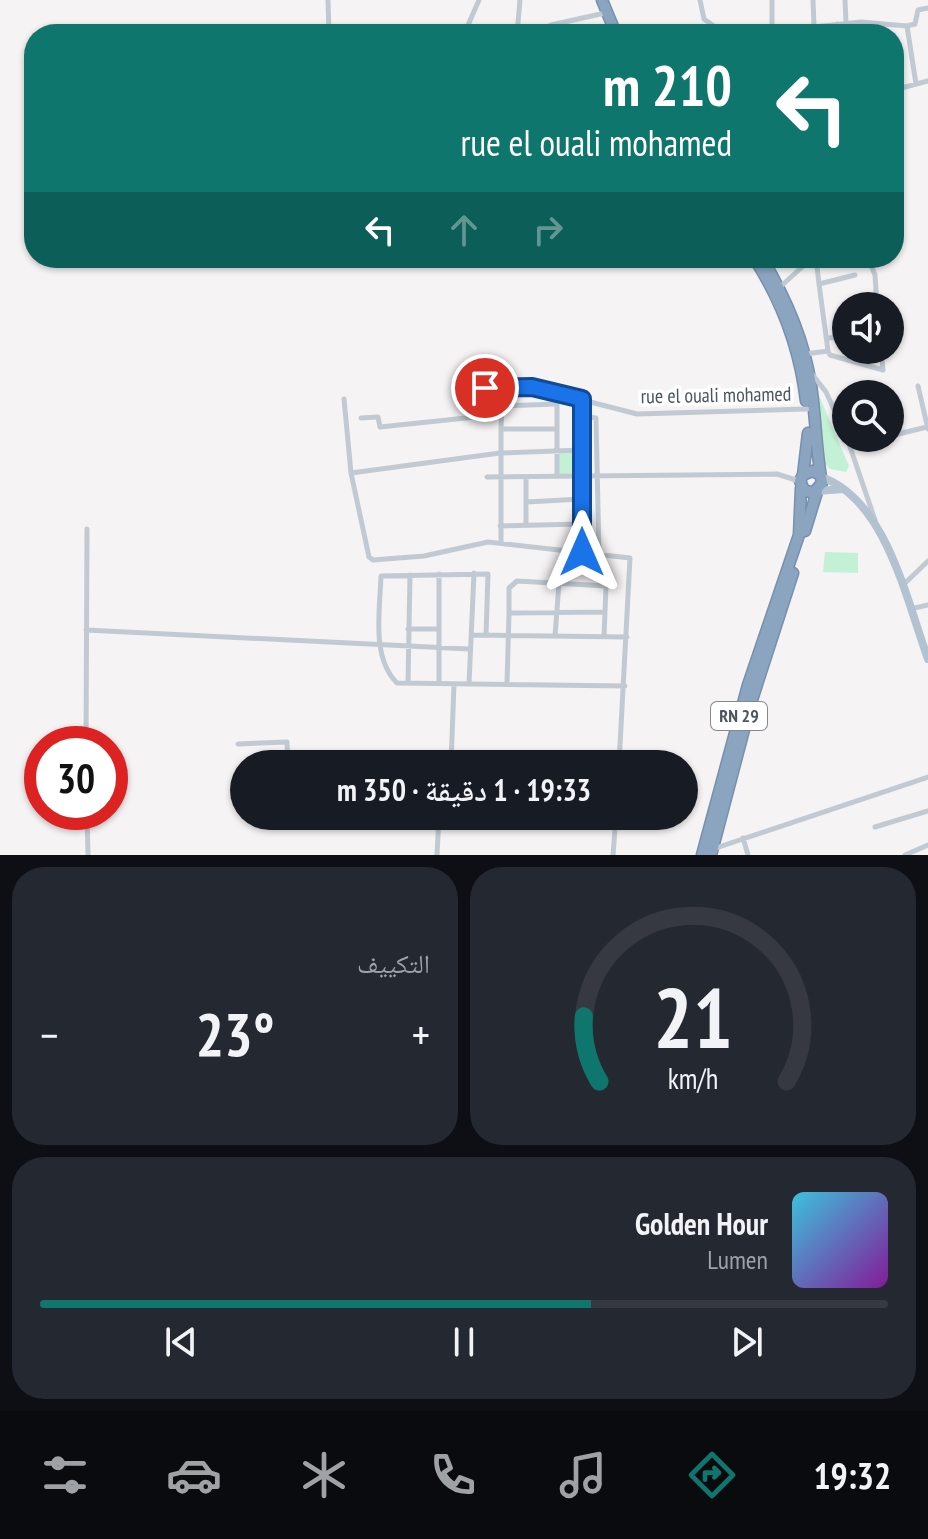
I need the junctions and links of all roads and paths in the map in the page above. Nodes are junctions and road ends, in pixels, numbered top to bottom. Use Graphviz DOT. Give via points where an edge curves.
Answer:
graph roads {
  1 [pos="328,0"];
  2 [pos="479,0"];
  3 [pos="520,0"];
  4 [pos="602,0"];
  5 [pos="608,0"];
  6 [pos="700,0"];
  7 [pos="772,0"];
  8 [pos="813,0"];
  9 [pos="845,0"];
  10 [pos="928,8"];
  11 [pos="606,13"];
  12 [pos="846,23"];
  13 [pos="329,24"];
  14 [pos="469,24"];
  15 [pos="518,24"];
  16 [pos="556,24"];
  17 [pos="611,24"];
  18 [pos="619,24"];
  19 [pos="711,24"];
  20 [pos="772,24"];
  21 [pos="812,24"];
  22 [pos="837,24"];
  23 [pos="866,24"];
  24 [pos="904,26"];
  25 [pos="907,26"];
  26 [pos="928,81"];
  27 [pos="916,84"];
  28 [pos="904,87"];
  29 [pos="759,268"];
  30 [pos="768,268"];
  31 [pos="802,268"];
  32 [pos="816,268"];
  33 [pos="872,268"];
  34 [pos="855,275"];
  35 [pos="819,284"];
  36 [pos="779,288"];
  37 [pos="876,292"];
  38 [pos="828,338"];
  39 [pos="832,338"];
  40 [pos="828,351"];
  41 [pos="805,354"];
  42 [pos="832,356"];
  43 [pos="862,364"];
  44 [pos="882,364"];
  45 [pos="808,368"];
  46 [pos="918,386"];
  47 [pos="485,388"];
  48 [pos="557,392"];
  49 [pos="344,399"];
  50 [pos="582,399"];
  51 [pos="557,404"];
  52 [pos="832,406"];
  53 [pos="807,409"];
  54 [pos="485,416"];
  55 [pos="582,416"];
  56 [pos="361,418"];
  57 [pos="928,427"];
  58 [pos="501,429"];
  59 [pos="557,429"];
  60 [pos="904,433"];
  61 [pos="582,450"];
  62 [pos="557,452"];
  63 [pos="852,452"];
  64 [pos="500,453"];
  65 [pos="351,473"];
  66 [pos="820,475"];
  67 [pos="557,476"];
  68 [pos="582,476"];
  69 [pos="599,476"];
  70 [pos="487,477"];
  71 [pos="500,477"];
  72 [pos="526,477"];
  73 [pos="801,481"];
  74 [pos="847,490"];
  75 [pos="817,491"];
  76 [pos="582,499"];
  77 [pos="526,502"];
  78 [pos="582,524"];
  79 [pos="526,525"];
  80 [pos="877,525"];
  81 [pos="500,526"];
  82 [pos="87,529"];
  83 [pos="501,543"];
  84 [pos="582,552"];
  85 [pos="599,554"];
  86 [pos="928,561"];
  87 [pos="474,573"];
  88 [pos="439,574"];
  89 [pos="410,575"];
  90 [pos="559,583"];
  91 [pos="902,587"];
  92 [pos="928,605"];
  93 [pos="910,609"];
  94 [pos="557,611"];
  95 [pos="605,612"];
  96 [pos="509,613"];
  97 [pos="408,629"];
  98 [pos="439,629"];
  99 [pos="86,630"];
  100 [pos="472,635"];
  101 [pos="486,635"];
  102 [pos="508,635"];
  103 [pos="555,636"];
  104 [pos="604,637"];
  105 [pos="627,637"];
  106 [pos="379,647"];
  107 [pos="409,647"];
  108 [pos="440,647"];
  109 [pos="469,649"];
  110 [pos="928,659"];
  111 [pos="408,683"];
  112 [pos="439,683"];
  113 [pos="454,684"];
  114 [pos="469,684"];
  115 [pos="507,684"];
  116 [pos="625,686"];
  117 [pos="86,726"];
  118 [pos="238,744"];
  119 [pos="287,750"];
  120 [pos="452,750"];
  121 [pos="620,750"];
  122 [pos="928,777"];
  123 [pos="928,811"];
  124 [pos="875,827"];
  125 [pos="87,830"];
  126 [pos="438,830"];
  127 [pos="615,830"];
  128 [pos="743,838"];
  129 [pos="928,845"];
  130 [pos="705,853"];
  131 [pos="910,854"];
  132 [pos="88,855"];
  133 [pos="437,855"];
  134 [pos="613,855"];
  135 [pos="748,855"];
  1 -- 13 [label="street"];
  2 -- 14 [label="street"];
  3 -- 15 [label="street"];
  4 -- 11 [label="highway"];
  5 -- 18 [label="highway"];
  6 -- 19 [label="street" via="704,19"];
  7 -- 20 [label="street"];
  8 -- 21 [label="street"];
  9 -- 12 [label="street"];
  10 -- 25 [label="street" via="918,10 915,24"];
  11 -- 16 [label="street"];
  11 -- 17 [label="highway"];
  12 -- 22 [label="street"];
  12 -- 23 [label="street"];
  24 -- 25 [label="street"];
  25 -- 27 [label="street"];
  26 -- 27 [label="street"];
  27 -- 28 [label="street"];
  29 -- 53 [label="highway, RN 29" via="798,355"];
  30 -- 36 [label="highway"];
  31 -- 36 [label="street"];
  32 -- 35 [label="street"];
  33 -- 37 [label="street"];
  34 -- 35 [label="street"];
  35 -- 38 [label="street"];
  36 -- 41 [label="highway"];
  38 -- 39 [label="street"];
  38 -- 40 [label="street"];
  40 -- 41 [label="street"];
  40 -- 42 [label="street"];
  41 -- 45 [label="highway"];
  43 -- 44 [label="street" via="883,370"];
  45 -- 52 [label="street"];
  45 -- 66 [label="highway"];
  46 -- 57 [label="street"];
  47 -- 48 [label="street, rue el ouali mohamed"];
  48 -- 50 [label="street, rue el ouali mohamed"];
  48 -- 51 [label="street"];
  49 -- 65 [label="street"];
  50 -- 53 [label="street, rue el ouali mohamed" via="641,414"];
  50 -- 55 [label="street"];
  51 -- 58 [label="street" via="502,406"];
  51 -- 59 [label="street"];
  53 -- 73 [label="highway, RN 29" via="809,443"];
  54 -- 56 [label="street" via="380,427 378,417"];
  55 -- 61 [label="street"];
  55 -- 69 [label="street" via="596,418"];
  57 -- 60 [label="street"];
  58 -- 59 [label="street"];
  58 -- 64 [label="street"];
  59 -- 62 [label="street"];
  61 -- 62 [label="street"];
  61 -- 68 [label="street"];
  62 -- 64 [label="street"];
  62 -- 67 [label="street"];
  63 -- 80 [label="street"];
  64 -- 65 [label="street"];
  64 -- 71 [label="street"];
  65 -- 83 [label="street" via="373,560"];
  66 -- 73 [label="highway" via="809,471"];
  66 -- 74 [label="main road"];
  66 -- 75 [label="highway"];
  67 -- 68 [label="street"];
  67 -- 72 [label="street"];
  68 -- 69 [label="street"];
  68 -- 76 [label="street"];
  69 -- 73 [label="street" via="777,474"];
  69 -- 85 [label="street"];
  70 -- 71 [label="street"];
  71 -- 72 [label="street"];
  71 -- 81 [label="street"];
  72 -- 77 [label="street"];
  73 -- 75 [label="highway" via="810,493"];
  73 -- 130 [label="highway, RN 29" via="799,535 740,711"];
  74 -- 75 [label="main road"];
  74 -- 80 [label="main road"];
  75 -- 130 [label="highway, RN 29"];
  76 -- 77 [label="street"];
  76 -- 78 [label="street"];
  77 -- 79 [label="street"];
  78 -- 79 [label="street"];
  78 -- 84 [label="street"];
  79 -- 81 [label="street"];
  80 -- 91 [label="main road"];
  81 -- 83 [label="street"];
  82 -- 99 [label="street"];
  83 -- 84 [label="street"];
  84 -- 85 [label="street"];
  85 -- 105 [label="street" via="630,558"];
  86 -- 91 [label="street"];
  87 -- 88 [label="street"];
  87 -- 100 [label="street"];
  87 -- 101 [label="street" via="488,574"];
  88 -- 89 [label="street"];
  88 -- 98 [label="street"];
  89 -- 97 [label="street"];
  89 -- 106 [label="street" via="381,576"];
  90 -- 94 [label="street"];
  90 -- 95 [label="street" via="606,586"];
  90 -- 96 [label="street" via="512,583"];
  91 -- 93 [label="main road"];
  92 -- 93 [label="street"];
  93 -- 110 [label="main road"];
  94 -- 95 [label="street"];
  94 -- 96 [label="street"];
  94 -- 103 [label="street"];
  95 -- 104 [label="street"];
  96 -- 102 [label="street"];
  97 -- 98 [label="street"];
  97 -- 107 [label="street"];
  98 -- 108 [label="street"];
  99 -- 106 [label="street"];
  99 -- 117 [label="street"];
  100 -- 101 [label="street"];
  100 -- 109 [label="street"];
  101 -- 102 [label="street"];
  102 -- 103 [label="street"];
  102 -- 115 [label="street"];
  103 -- 104 [label="street"];
  104 -- 105 [label="street"];
  105 -- 116 [label="street"];
  106 -- 107 [label="street"];
  106 -- 111 [label="street" via="391,677"];
  107 -- 108 [label="street"];
  107 -- 111 [label="street"];
  108 -- 109 [label="street"];
  108 -- 112 [label="street"];
  109 -- 114 [label="street"];
  111 -- 112 [label="street"];
  112 -- 113 [label="street"];
  113 -- 114 [label="street"];
  113 -- 120 [label="street"];
  114 -- 115 [label="street"];
  115 -- 116 [label="street"];
  116 -- 121 [label="street"];
  118 -- 119 [label="street" via="287,742"];
  122 -- 128 [label="street"];
  123 -- 124 [label="street"];
  125 -- 132 [label="street"];
  126 -- 133 [label="street"];
  127 -- 134 [label="street"];
  128 -- 130 [label="street"];
  128 -- 135 [label="street"];
  129 -- 131 [label="street"];
}
